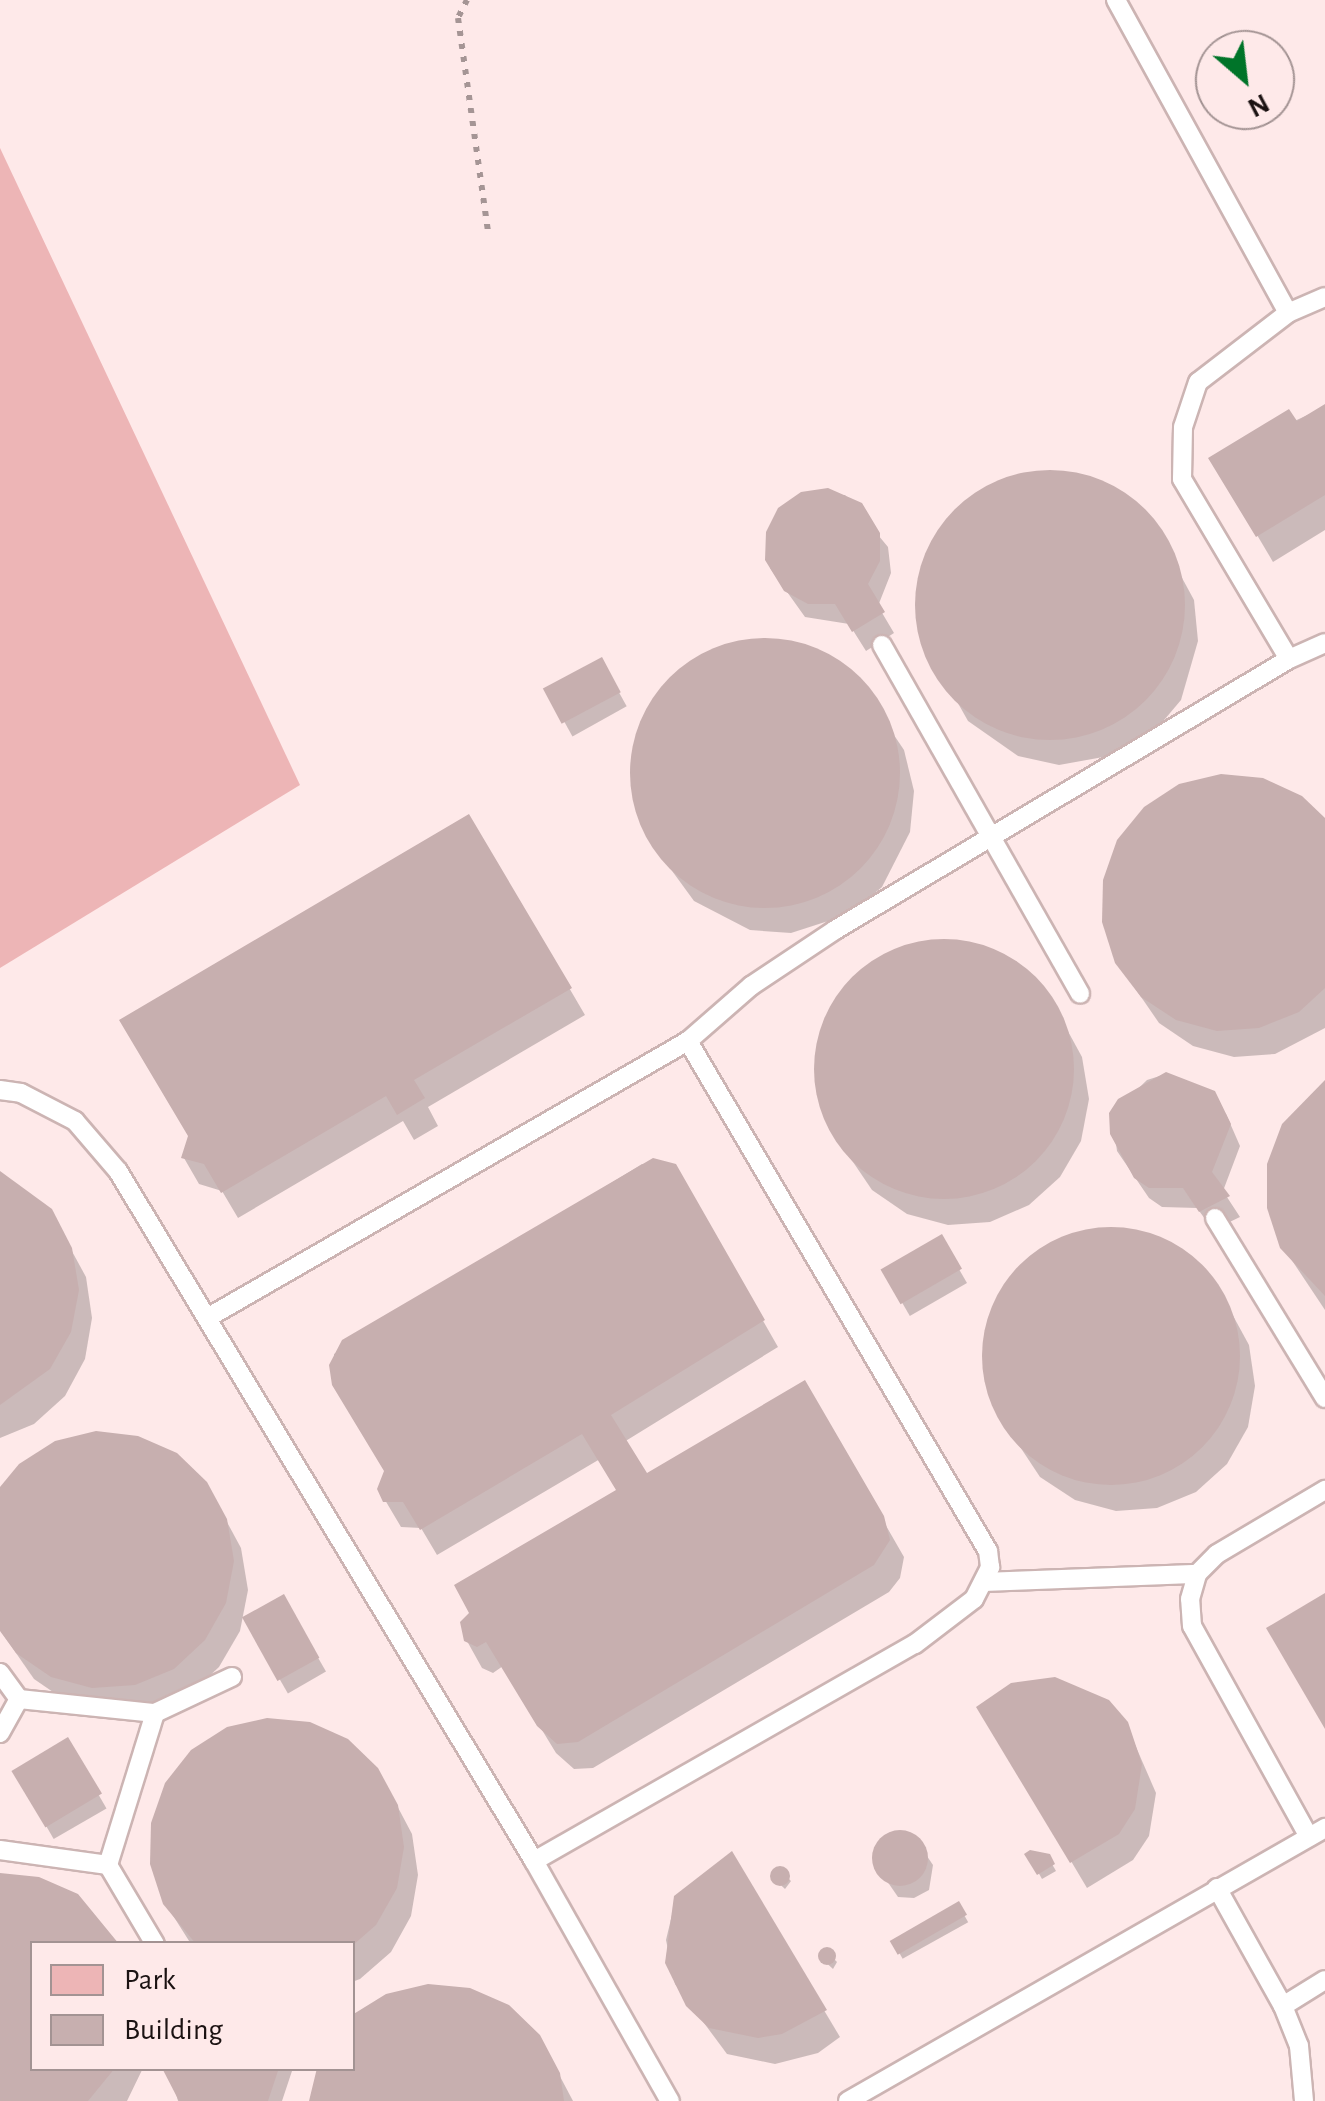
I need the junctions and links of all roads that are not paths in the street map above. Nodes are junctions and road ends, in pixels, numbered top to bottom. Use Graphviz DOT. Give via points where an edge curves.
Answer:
graph roads {
  1 [pos="1116,0"];
  2 [pos="1325,297"];
  3 [pos="1288,314"];
  4 [pos="1325,643"];
  5 [pos="882,645"];
  6 [pos="1289,659"];
  7 [pos="991,837"];
  8 [pos="1080,994"];
  9 [pos="688,1041"];
  10 [pos="0,1090"];
  11 [pos="1216,1218"];
  12 [pos="207,1318"];
  13 [pos="1325,1398"];
  14 [pos="1325,1490"];
  15 [pos="1197,1574"];
  16 [pos="986,1582"];
  17 [pos="0,1672"];
  18 [pos="232,1677"];
  19 [pos="18,1699"];
  20 [pos="155,1713"];
  21 [pos="0,1733"];
  22 [pos="1317,1832"];
  23 [pos="0,1850"];
  24 [pos="534,1861"];
  25 [pos="108,1865"];
  26 [pos="1217,1888"];
  27 [pos="154,1941"];
  28 [pos="1325,1980"];
  29 [pos="1283,2006"];
  30 [pos="670,2101"];
  31 [pos="848,2101"];
  32 [pos="1304,2101"];
  1 -- 3 [label="lane"];
  2 -- 3 [label="lane"];
  3 -- 6 [label="lane" via="1198,382 1182,427 1182,479"];
  4 -- 6 [label="lane"];
  5 -- 7 [label="lane"];
  6 -- 7 [label="lane"];
  7 -- 8 [label="lane"];
  7 -- 9 [label="lane" via="751,986"];
  9 -- 12 [label="lane"];
  9 -- 16 [label="lane" via="988,1551"];
  10 -- 12 [label="lane" via="21,1093 75,1121 118,1171"];
  11 -- 13 [label="lane"];
  12 -- 24 [label="lane"];
  14 -- 15 [label="lane" via="1218,1554"];
  15 -- 16 [label="lane"];
  15 -- 22 [label="lane" via="1192,1626"];
  16 -- 24 [label="lane" via="914,1644"];
  17 -- 19 [label="lane"];
  18 -- 20 [label="lane"];
  19 -- 20 [label="lane"];
  19 -- 21 [label="lane"];
  20 -- 25 [label="lane"];
  22 -- 26 [label="lane"];
  23 -- 25 [label="lane"];
  24 -- 30 [label="lane"];
  25 -- 27 [label="lane"];
  26 -- 29 [label="lane"];
  26 -- 31 [label="lane"];
  28 -- 29 [label="lane"];
  29 -- 32 [label="lane" via="1299,2046"];
}
